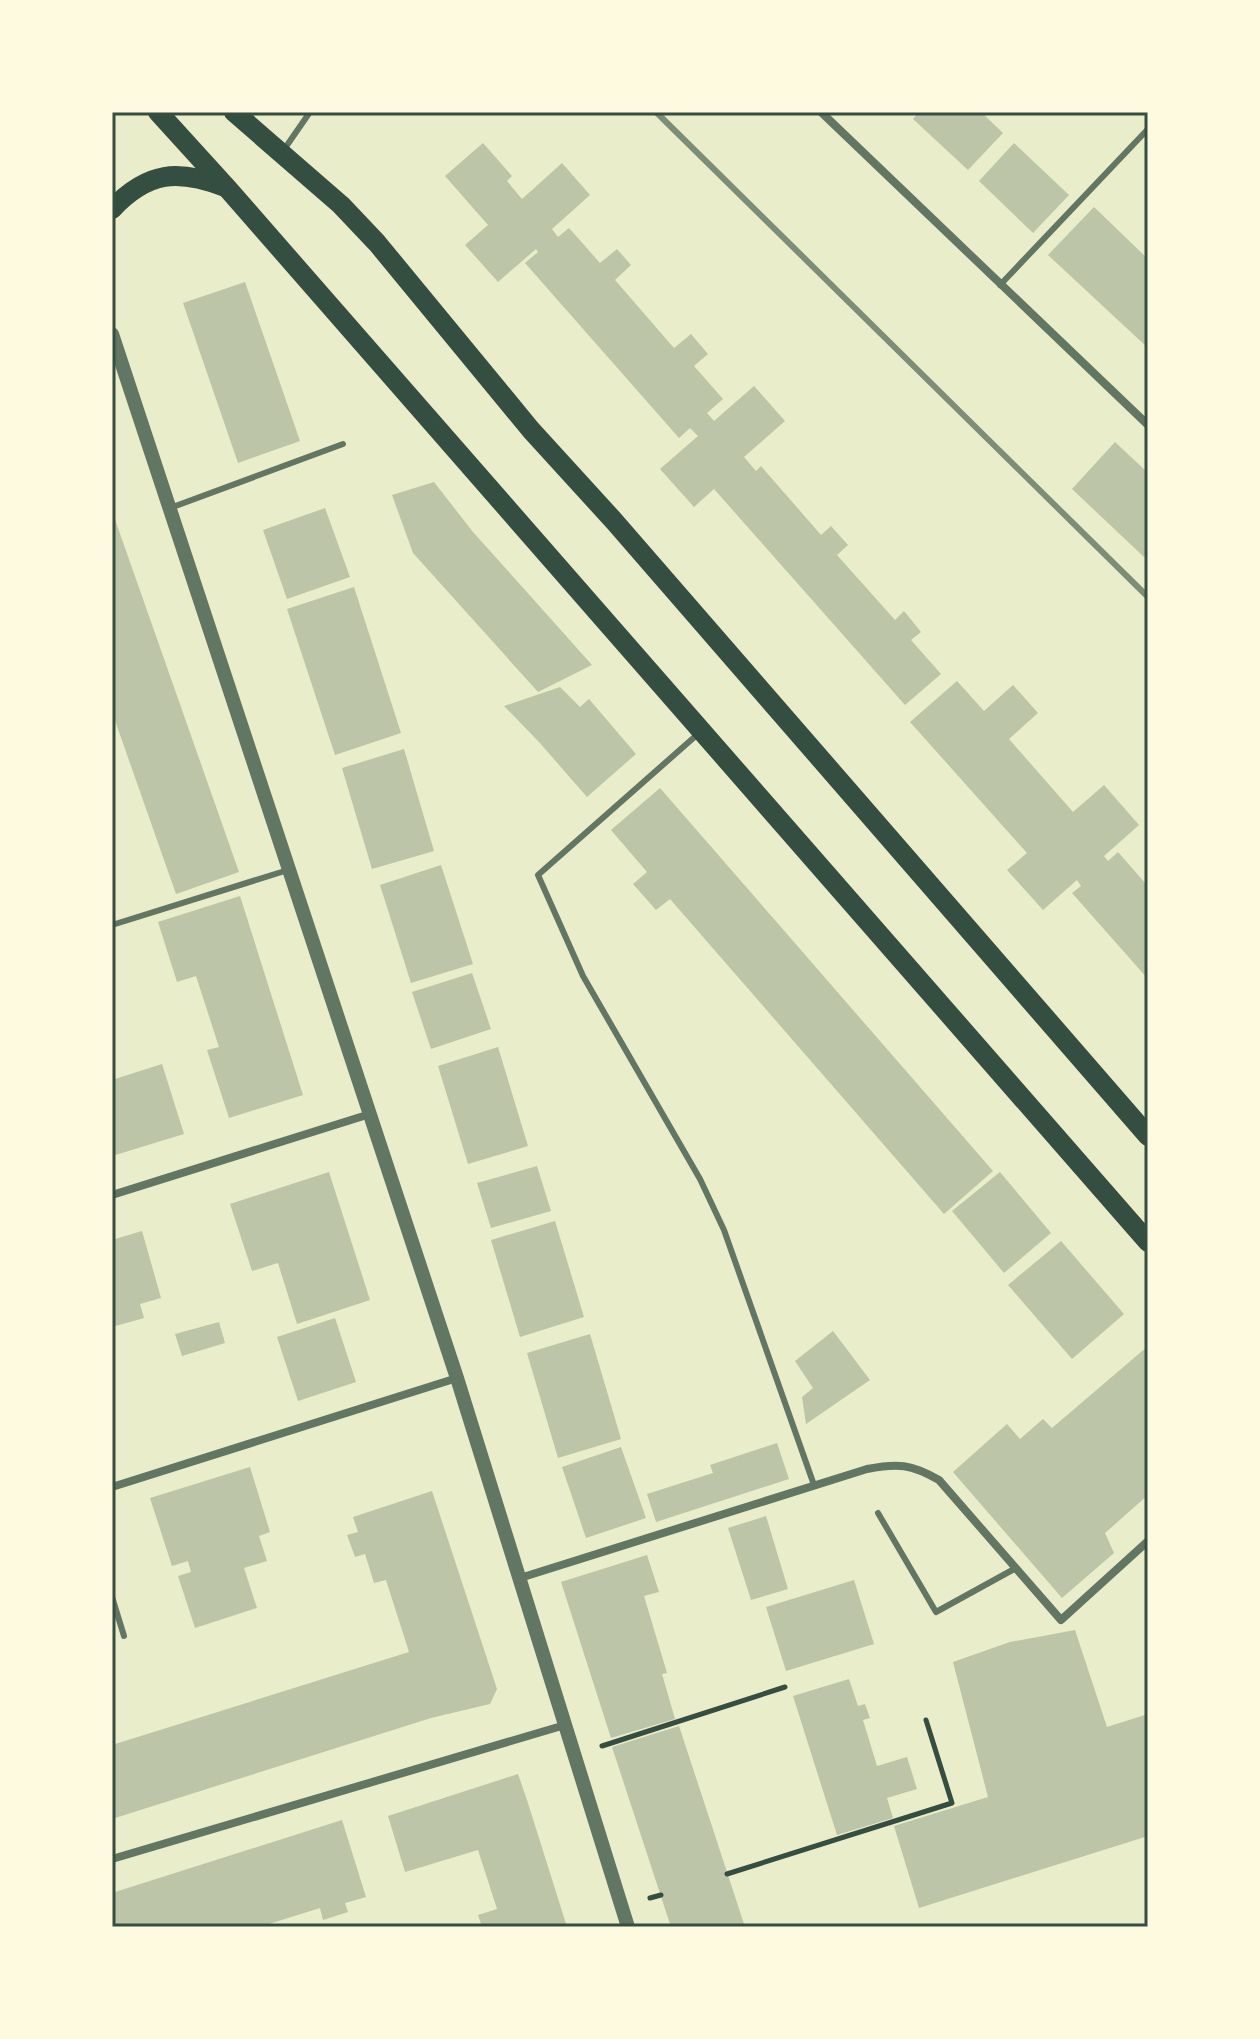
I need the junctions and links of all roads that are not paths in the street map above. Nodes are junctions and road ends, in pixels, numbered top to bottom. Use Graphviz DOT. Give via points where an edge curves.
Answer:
graph roads {
  1 [pos="158,112"];
  2 [pos="234,112"];
  3 [pos="310,112"];
  4 [pos="821,112"];
  5 [pos="1148,129"];
  6 [pos="280,154"];
  7 [pos="228,189"];
  8 [pos="112,209"];
  9 [pos="1000,285"];
  10 [pos="112,334"];
  11 [pos="1148,425"];
  12 [pos="343,444"];
  13 [pos="170,508"];
  14 [pos="701,730"];
  15 [pos="290,869"];
  16 [pos="112,925"];
  17 [pos="370,1114"];
  18 [pos="1148,1136"];
  19 [pos="112,1195"];
  20 [pos="1148,1242"];
  21 [pos="457,1378"];
  22 [pos="814,1485"];
  23 [pos="112,1487"];
  24 [pos="878,1513"];
  25 [pos="1148,1541"];
  26 [pos="1016,1568"];
  27 [pos="520,1578"];
  28 [pos="112,1597"];
  29 [pos="124,1636"];
  30 [pos="565,1725"];
  31 [pos="112,1859"];
  32 [pos="628,1927"];
  1 -- 7 [label="main road"];
  2 -- 6 [label="main road"];
  3 -- 6 [label="lane"];
  4 -- 9 [label="street"];
  5 -- 9 [label="lane"];
  6 -- 18 [label="main road" via="377,243 531,430"];
  7 -- 8 [label="main road" via="197,176 164,176 144,182"];
  7 -- 14 [label="main road"];
  9 -- 11 [label="street"];
  10 -- 13 [label="street"];
  12 -- 13 [label="lane"];
  13 -- 15 [label="street"];
  14 -- 20 [label="main road"];
  14 -- 22 [label="lane" via="538,875 583,976 724,1230"];
  15 -- 16 [label="lane"];
  15 -- 17 [label="street"];
  17 -- 19 [label="street"];
  17 -- 21 [label="street"];
  21 -- 23 [label="street"];
  21 -- 27 [label="street"];
  22 -- 26 [label="street" via="896,1464 919,1469 939,1480"];
  22 -- 27 [label="street"];
  24 -- 26 [label="lane" via="936,1612"];
  25 -- 26 [label="street" via="1061,1620"];
  27 -- 30 [label="street"];
  28 -- 29 [label="lane"];
  30 -- 31 [label="street"];
  30 -- 32 [label="street"];
}
